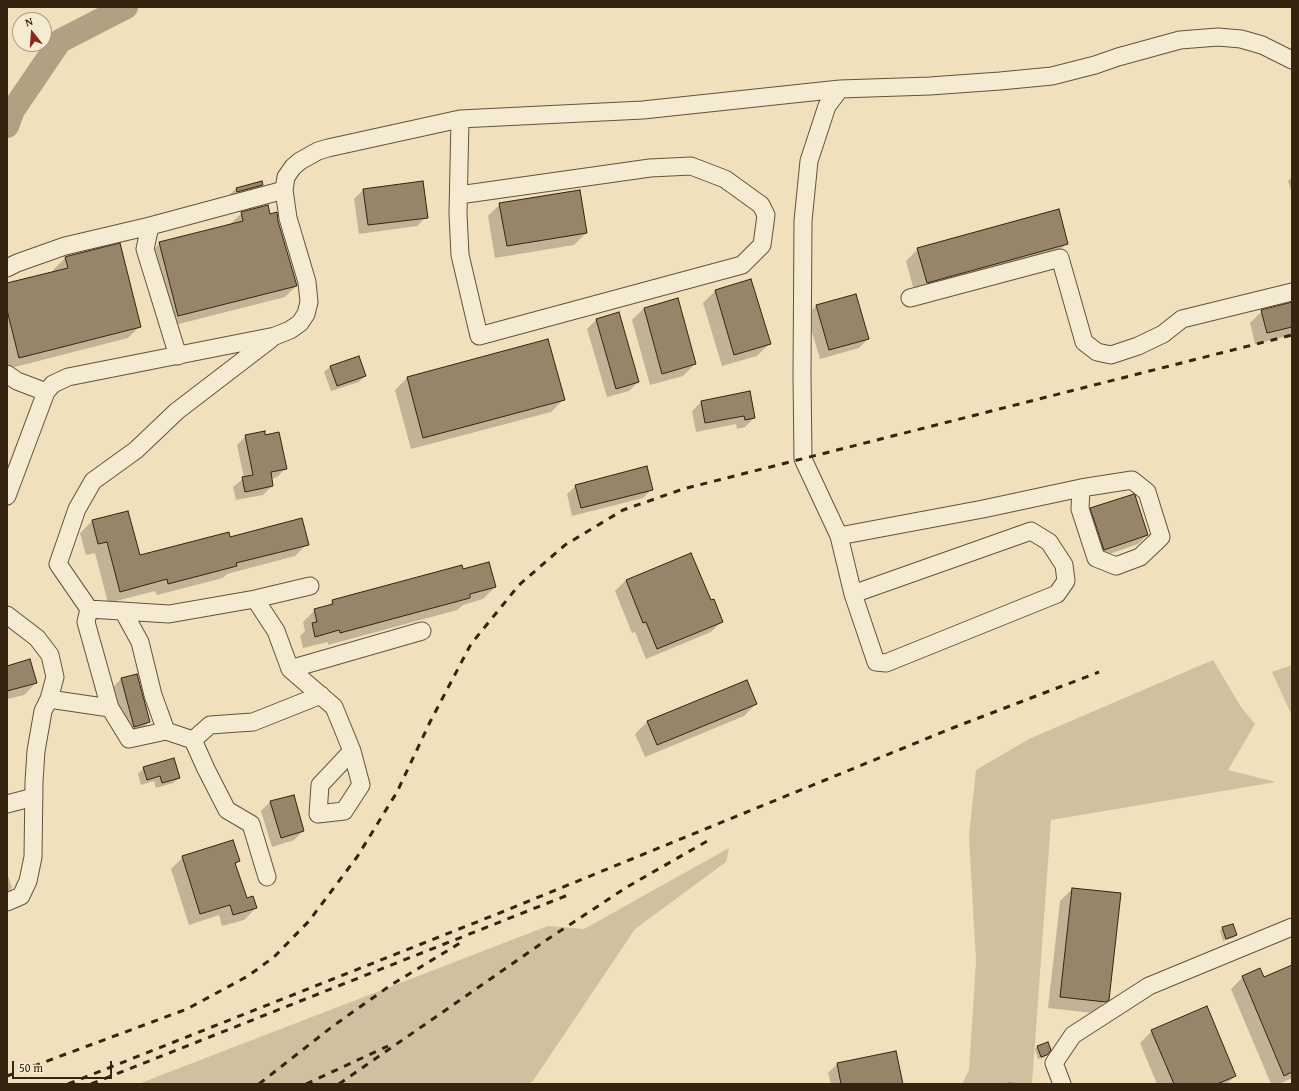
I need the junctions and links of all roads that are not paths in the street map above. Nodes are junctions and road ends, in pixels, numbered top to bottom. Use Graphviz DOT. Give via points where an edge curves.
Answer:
graph roads {
  1 [pos="1292,60"];
  2 [pos="840,89"];
  3 [pos="460,119"];
  4 [pos="284,190"];
  5 [pos="458,194"];
  6 [pos="150,226"];
  7 [pos="7,268"];
  8 [pos="1292,292"];
  9 [pos="910,298"];
  10 [pos="275,336"];
  11 [pos="178,356"];
  12 [pos="7,374"];
  13 [pos="46,392"];
  14 [pos="1081,488"];
  15 [pos="7,496"];
  16 [pos="839,536"];
  17 [pos="310,586"];
  18 [pos="853,594"];
  19 [pos="255,599"];
  20 [pos="89,609"];
  21 [pos="123,611"];
  22 [pos="7,615"];
  23 [pos="422,631"];
  24 [pos="290,669"];
  25 [pos="321,695"];
  26 [pos="49,699"];
  27 [pos="110,708"];
  28 [pos="166,730"];
  29 [pos="192,740"];
  30 [pos="352,751"];
  31 [pos="34,797"];
  32 [pos="7,804"];
  33 [pos="267,877"];
  34 [pos="7,902"];
  35 [pos="1292,927"];
  36 [pos="1062,1084"];
  1 -- 2 [label="lane" via="1262,45 1241,39 1218,37 1180,40 1095,66 1052,76 930,86"];
  2 -- 3 [label="lane" via="643,110"];
  2 -- 16 [label="lane" via="826,106 809,161 803,221 802,376 803,459"];
  3 -- 4 [label="lane" via="318,151 292,167 286,177"];
  3 -- 5 [label="lane"];
  4 -- 6 [label="lane"];
  4 -- 10 [label="lane" via="288,218 307,282 310,302 300,323"];
  5 -- 5 [label="lane" via="460,255 479,336 742,265 762,245 766,215 761,205 725,179 691,166 650,168"];
  6 -- 7 [label="lane" via="65,246"];
  6 -- 11 [label="lane" via="145,249"];
  8 -- 9 [label="lane" via="1182,319 1163,334 1138,346 1111,354 1097,352 1084,342 1060,258"];
  10 -- 11 [label="lane"];
  10 -- 20 [label="lane" via="177,411 136,450 93,481 77,509 58,564"];
  11 -- 13 [label="lane" via="68,377 53,384"];
  12 -- 13 [label="lane" via="17,381"];
  13 -- 15 [label="lane"];
  14 -- 14 [label="lane" via="1132,480 1147,492 1161,538 1140,557 1116,566 1096,558 1080,509"];
  14 -- 16 [label="lane"];
  16 -- 18 [label="lane"];
  17 -- 19 [label="lane"];
  18 -- 18 [label="lane" via="876,662 886,663 1057,594 1066,581 1064,565 1049,542 1031,531"];
  19 -- 21 [label="lane" via="169,614"];
  19 -- 24 [label="lane" via="276,631"];
  20 -- 21 [label="lane"];
  20 -- 27 [label="lane" via="86,622"];
  21 -- 28 [label="lane" via="140,642 153,695"];
  22 -- 26 [label="lane" via="36,638 50,655 55,677"];
  23 -- 24 [label="lane"];
  24 -- 25 [label="lane"];
  25 -- 29 [label="lane" via="253,722 210,725"];
  25 -- 30 [label="lane" via="334,707"];
  26 -- 27 [label="lane"];
  26 -- 31 [label="lane" via="36,751"];
  27 -- 28 [label="lane" via="129,739"];
  28 -- 29 [label="lane"];
  29 -- 33 [label="lane" via="227,810 252,824"];
  31 -- 32 [label="lane"];
  31 -- 34 [label="lane" via="33,857 28,880 21,896"];
  35 -- 36 [label="lane" via="1149,986 1073,1035 1054,1063"];
}
